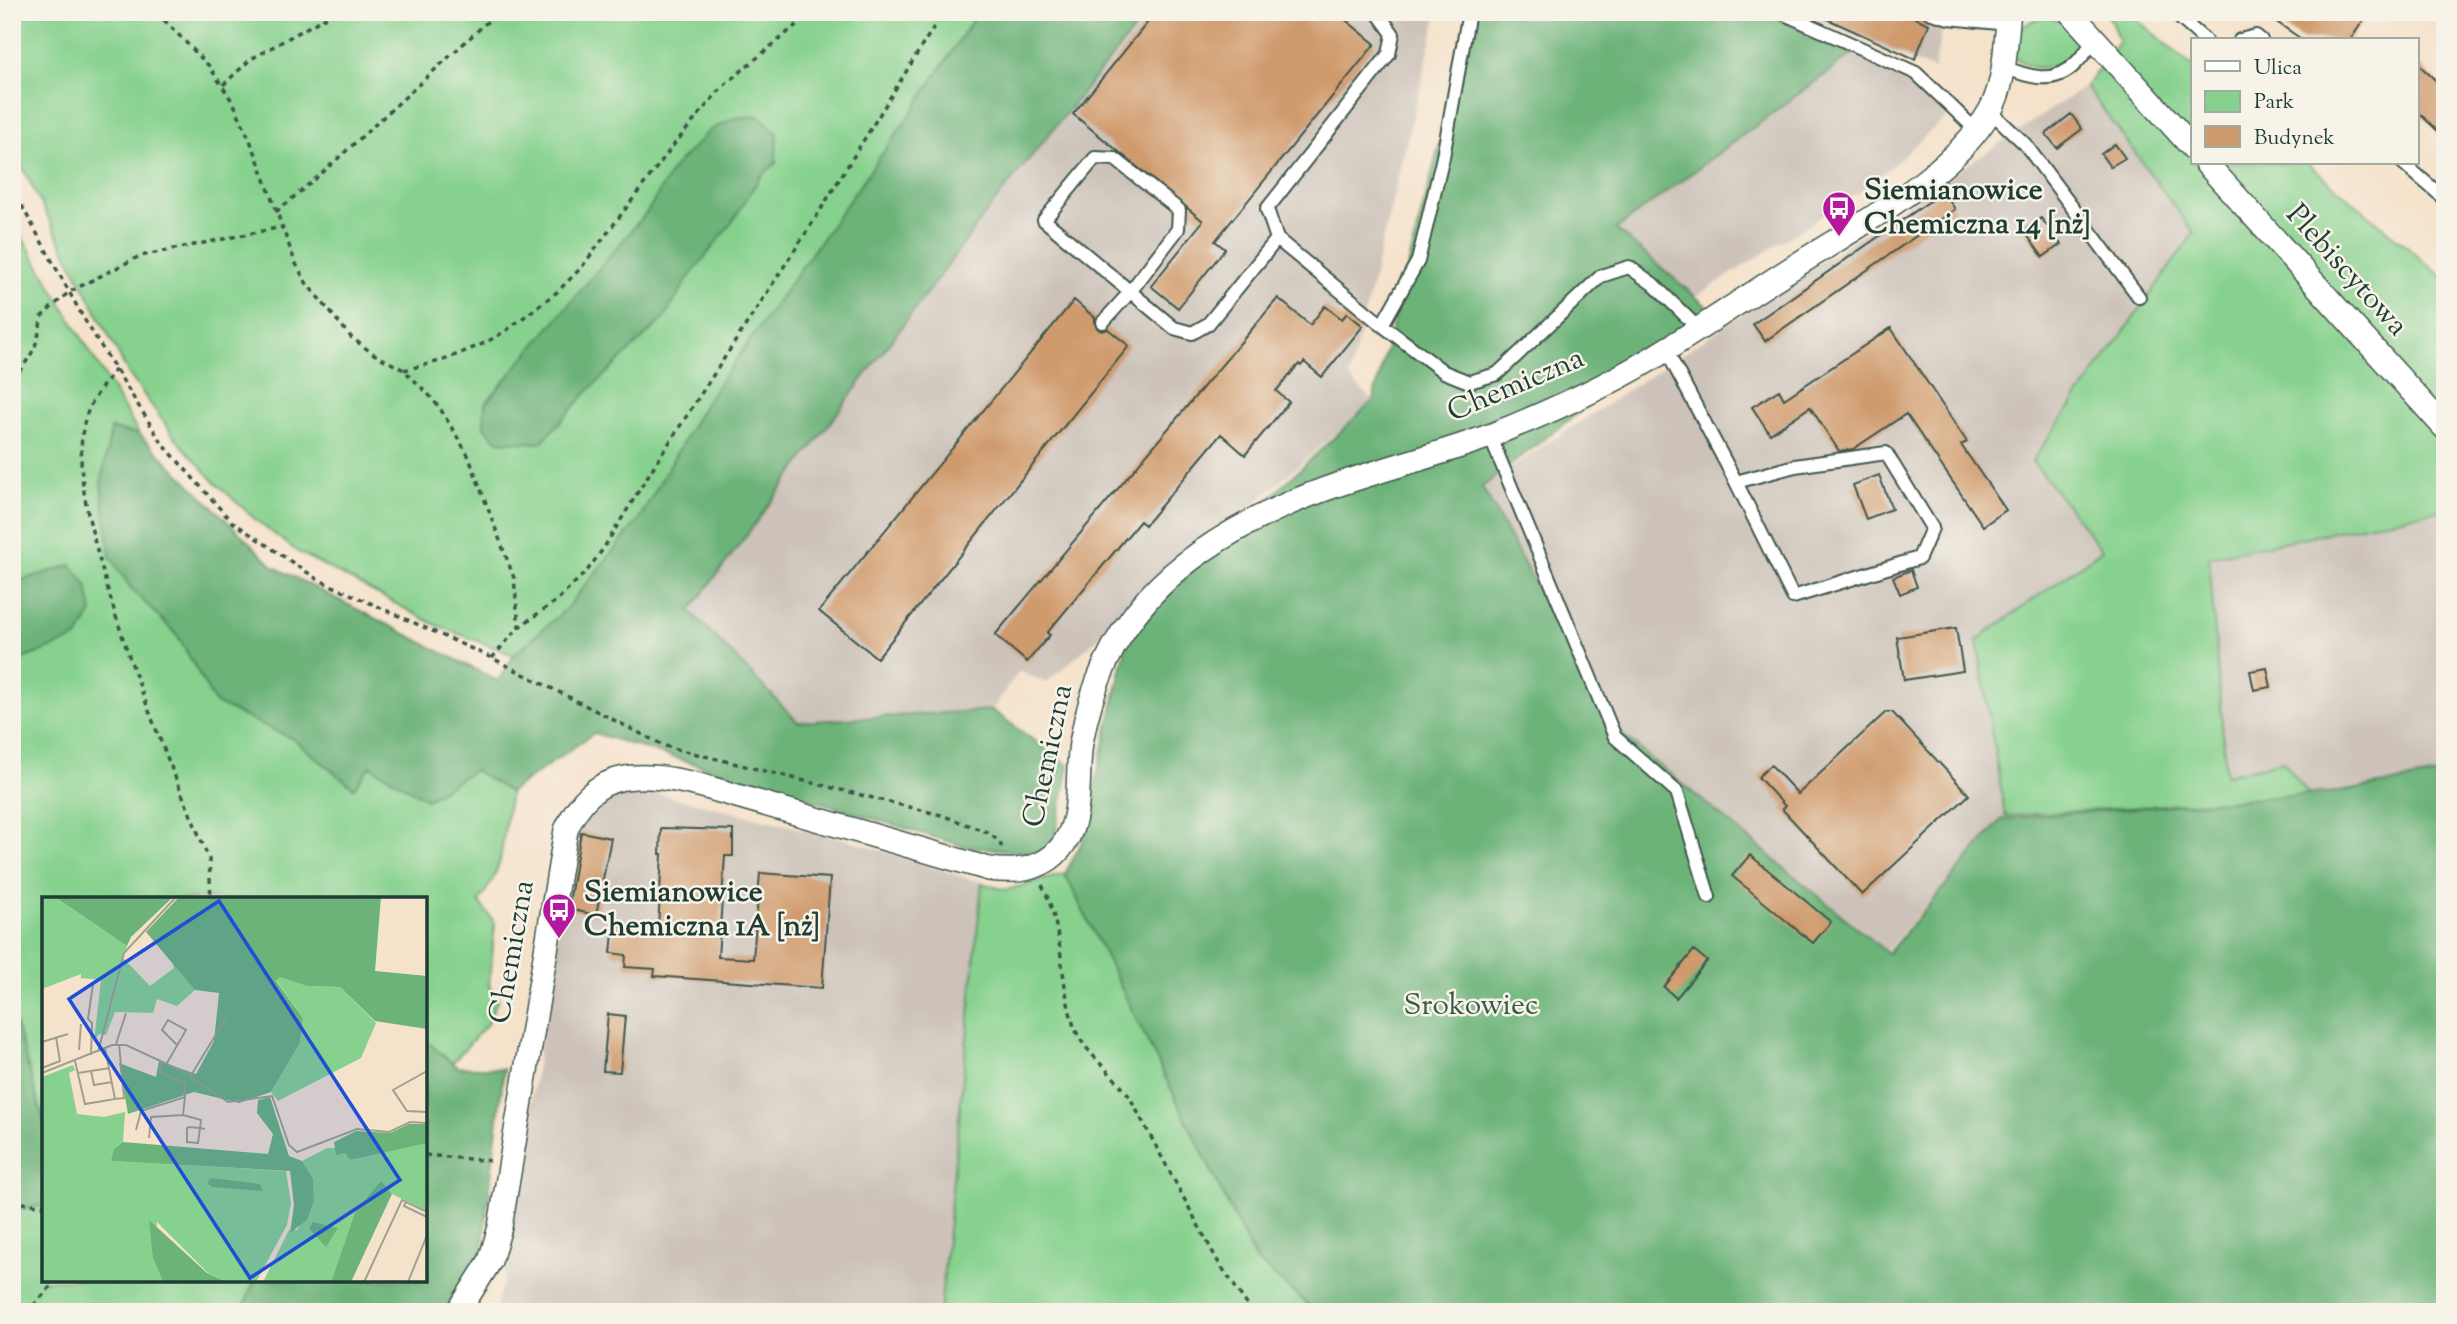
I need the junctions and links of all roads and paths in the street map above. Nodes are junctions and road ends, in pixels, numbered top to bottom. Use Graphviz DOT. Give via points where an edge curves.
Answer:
graph roads {
  1 [pos="135,12"];
  2 [pos="168,12"];
  3 [pos="335,12"];
  4 [pos="498,12"];
  5 [pos="812,12"];
  6 [pos="943,12"];
  7 [pos="1377,12"];
  8 [pos="1469,12"];
  9 [pos="1780,12"];
  10 [pos="1929,12"];
  11 [pos="2173,12"];
  12 [pos="2066,15"];
  13 [pos="2008,18"];
  14 [pos="163,19"];
  15 [pos="2203,38"];
  16 [pos="2095,41"];
  17 [pos="2003,66"];
  18 [pos="223,85"];
  19 [pos="1990,111"];
  20 [pos="1976,130"];
  21 [pos="2191,146"];
  22 [pos="2207,164"];
  23 [pos="2404,164"];
  24 [pos="12,188"];
  25 [pos="2445,199"];
  26 [pos="276,212"];
  27 [pos="282,227"];
  28 [pos="1277,239"];
  29 [pos="69,292"];
  30 [pos="1130,292"];
  31 [pos="2139,297"];
  32 [pos="1102,322"];
  33 [pos="1382,325"];
  34 [pos="1698,328"];
  35 [pos="1666,350"];
  36 [pos="116,369"];
  37 [pos="404,370"];
  38 [pos="12,379"];
  39 [pos="2445,428"];
  40 [pos="1490,436"];
  41 [pos="1736,482"];
  42 [pos="519,627"];
  43 [pos="492,658"];
  44 [pos="1033,868"];
  45 [pos="1007,872"];
  46 [pos="211,897"];
  47 [pos="1709,897"];
  48 [pos="427,1155"];
  49 [pos="511,1162"];
  50 [pos="12,1205"];
  51 [pos="42,1206"];
  52 [pos="54,1282"];
  53 [pos="26,1312"];
  54 [pos="458,1312"];
  55 [pos="1252,1312"];
  1 -- 14 [label="path"];
  2 -- 14 [label="path"];
  3 -- 18 [label="path" via="251,59"];
  4 -- 26 [label="path"];
  5 -- 37 [label="path" via="722,87 581,268 556,292 485,343"];
  6 -- 42 [label="path" via="603,549 556,601"];
  7 -- 28 [label="lane" via="1393,34 1389,54 1268,209"];
  8 -- 33 [label="lane" via="1443,157 1418,261"];
  9 -- 20 [label="lane" via="1916,73"];
  10 -- 13 [label="lane" via="1949,18"];
  11 -- 15 [label="lane"];
  12 -- 16 [label="street"];
  13 -- 17 [label="street, Chemiczna"];
  14 -- 18 [label="path"];
  16 -- 17 [label="lane" via="2074,65 2047,79"];
  16 -- 21 [label="street"];
  17 -- 19 [label="street, Chemiczna"];
  18 -- 26 [label="path" via="255,152"];
  19 -- 20 [label="street, Chemiczna"];
  19 -- 31 [label="lane" via="2025,144"];
  20 -- 34 [label="street, Chemiczna" via="1944,166"];
  22 -- 39 [label="street, Plebiscytowa"];
  23 -- 25 [label="lane"];
  24 -- 29 [label="path"];
  26 -- 27 [label="path"];
  27 -- 29 [label="path" via="140,256"];
  27 -- 37 [label="path" via="307,284 335,319 372,353"];
  28 -- 30 [label="lane" via="1208,324 1192,333 1174,328"];
  28 -- 33 [label="lane"];
  29 -- 36 [label="path"];
  29 -- 38 [label="path" via="41,317 39,339"];
  30 -- 30 [label="lane" via="1044,220 1095,158 1115,159 1179,210 1178,229"];
  30 -- 32 [label="lane"];
  33 -- 34 [label="lane" via="1444,372 1469,382 1497,374 1601,276 1629,267"];
  34 -- 35 [label="street, Chemiczna"];
  35 -- 40 [label="street, Chemiczna" via="1569,402"];
  35 -- 41 [label="lane"];
  36 -- 43 [label="path" via="162,443 231,521 317,579"];
  36 -- 46 [label="path" via="90,402 83,429 89,521 118,628 209,859"];
  37 -- 42 [label="path" via="441,410 468,455 514,578"];
  40 -- 44 [label="street, Chemiczna" via="1293,502 1215,541 1174,571 1120,634 1098,679 1086,716 1070,832 1055,854"];
  40 -- 47 [label="lane" via="1615,737 1676,792"];
  41 -- 41 [label="lane" via="1793,597 1919,558 1932,528 1886,453 1795,466"];
  42 -- 43 [label="path"];
  43 -- 45 [label="path" via="664,746 941,815 987,832 1007,856"];
  44 -- 45 [label="street, Chemiczna"];
  44 -- 55 [label="path" via="1049,898 1073,1024 1084,1045 1129,1096 1217,1260"];
  45 -- 49 [label="street, Chemiczna" via="688,782 639,776 603,786 586,797 566,830"];
  48 -- 49 [label="path"];
  49 -- 54 [label="street, Chemiczna" via="490,1261"];
  50 -- 51 [label="path"];
  52 -- 53 [label="path"];
}
